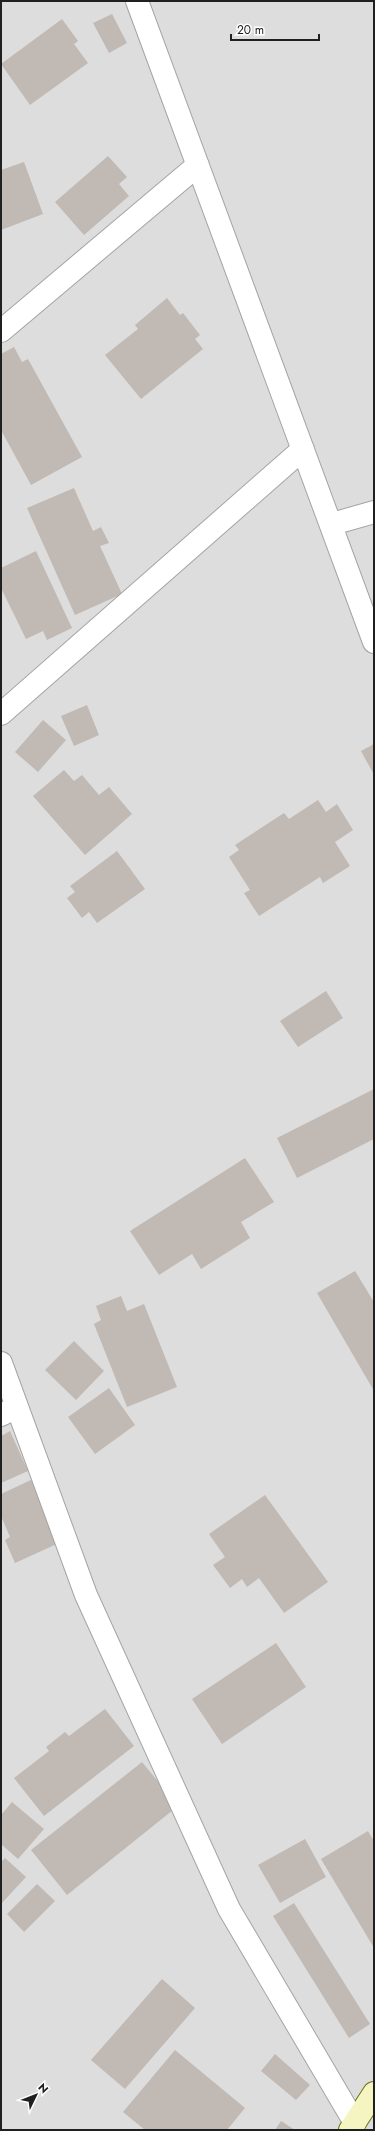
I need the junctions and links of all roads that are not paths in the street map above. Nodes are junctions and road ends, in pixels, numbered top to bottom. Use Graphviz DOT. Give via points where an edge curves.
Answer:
graph roads {
  1 [pos="137,1"];
  2 [pos="198,165"];
  3 [pos="1,331"];
  4 [pos="303,449"];
  5 [pos="374,512"];
  6 [pos="332,524"];
  7 [pos="374,642"];
  8 [pos="1,714"];
  9 [pos="1,1363"];
  10 [pos="9,1411"];
  11 [pos="374,2093"];
  12 [pos="352,2126"];
  1 -- 2 [label="street"];
  2 -- 3 [label="street"];
  2 -- 4 [label="street"];
  4 -- 6 [label="street"];
  4 -- 8 [label="street"];
  5 -- 6 [label="street"];
  6 -- 7 [label="street"];
  9 -- 10 [label="street"];
  10 -- 12 [label="street" via="86,1595 228,1909"];
  11 -- 12 [label="street"];
}
